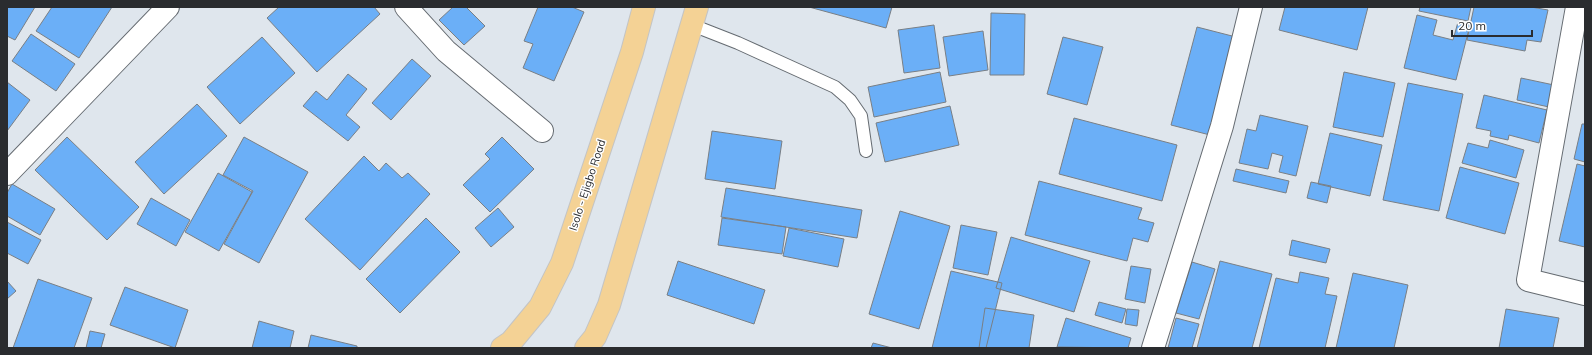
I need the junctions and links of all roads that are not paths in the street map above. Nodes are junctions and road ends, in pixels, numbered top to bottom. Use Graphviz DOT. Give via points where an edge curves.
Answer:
graph roads {
  1 [pos="168,7"];
  2 [pos="406,7"];
  3 [pos="644,7"];
  4 [pos="1251,7"];
  5 [pos="1577,7"];
  6 [pos="694,16"];
  7 [pos="542,131"];
  8 [pos="866,151"];
  9 [pos="7,174"];
  10 [pos="1585,294"];
  11 [pos="502,348"];
  12 [pos="586,348"];
  13 [pos="1153,348"];
  1 -- 9 [label="street"];
  2 -- 7 [label="street" via="446,51"];
  3 -- 11 [label="main road, Isolo - Ejigbo Road" via="632,52 562,263 540,307 511,342"];
  4 -- 13 [label="street" via="1222,126"];
  5 -- 10 [label="street" via="1528,280"];
  6 -- 8 [label="lane" via="738,43 834,87 850,100 861,116"];
  6 -- 12 [label="main road" via="609,305 595,337"];
}
